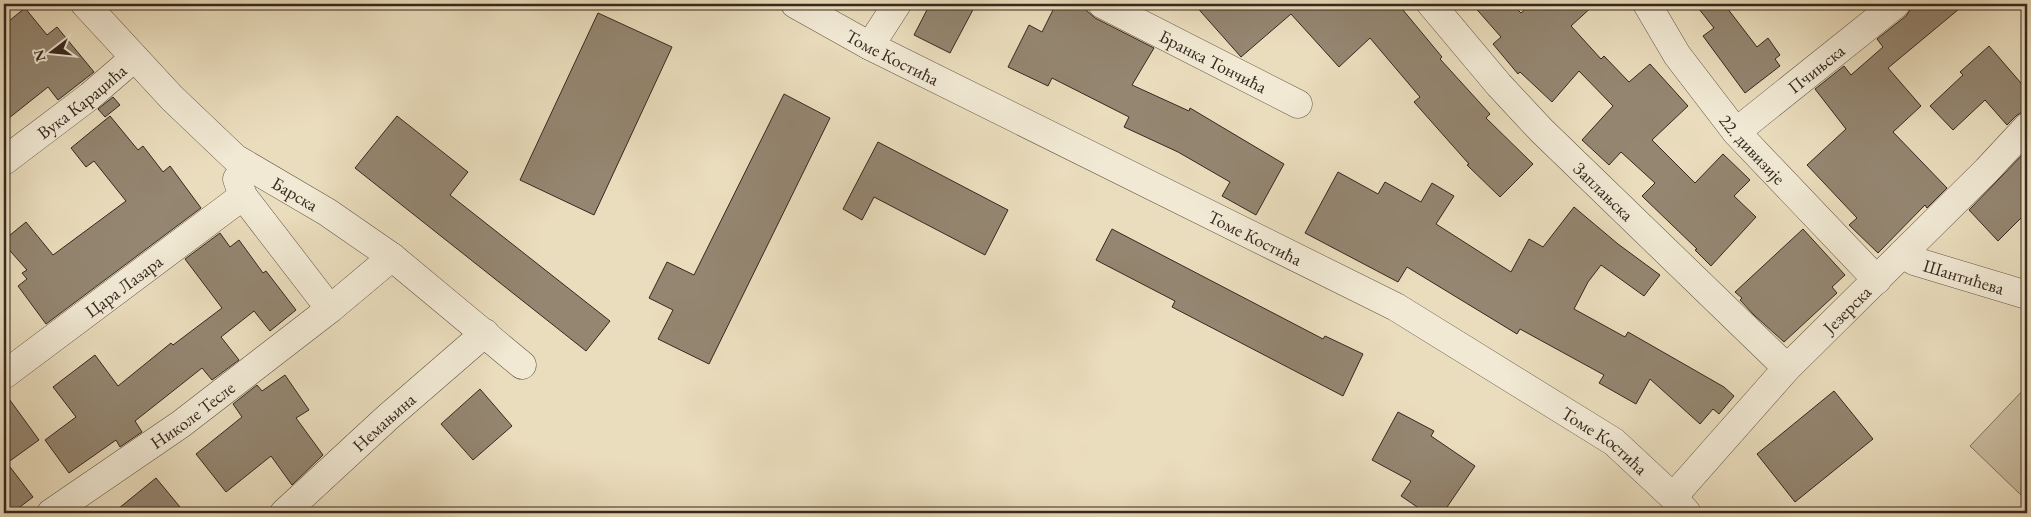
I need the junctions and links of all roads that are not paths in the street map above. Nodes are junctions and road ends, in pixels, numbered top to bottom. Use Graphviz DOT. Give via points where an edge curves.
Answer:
graph roads {
  1 [pos="85,4"];
  2 [pos="795,4"];
  3 [pos="897,4"];
  4 [pos="1102,4"];
  5 [pos="1431,4"];
  6 [pos="1647,4"];
  7 [pos="1896,4"];
  8 [pos="870,46"];
  9 [pos="134,58"];
  10 [pos="1298,104"];
  11 [pos="2027,127"];
  12 [pos="1736,132"];
  13 [pos="235,158"];
  14 [pos="4,161"];
  15 [pos="243,196"];
  16 [pos="1902,254"];
  17 [pos="392,257"];
  18 [pos="1877,280"];
  19 [pos="2027,295"];
  20 [pos="330,309"];
  21 [pos="485,333"];
  22 [pos="522,365"];
  23 [pos="1787,368"];
  24 [pos="4,375"];
  25 [pos="1680,505"];
  26 [pos="51,513"];
  27 [pos="284,513"];
  1 -- 9 [label="street, Барска"];
  2 -- 8 [label="street, Томе Костића"];
  3 -- 8 [label="street"];
  4 -- 10 [label="street, Бранка Тончића"];
  5 -- 23 [label="street, Заплањска" via="1535,123"];
  6 -- 12 [label="street, 22. дивизије" via="1677,55"];
  7 -- 12 [label="street, Пчињска"];
  8 -- 25 [label="street, Томе Костића" via="1396,306 1614,442"];
  9 -- 13 [label="street, Барска"];
  9 -- 14 [label="street, Вука Караџића"];
  11 -- 16 [label="street, Језерска"];
  12 -- 18 [label="street, 22. дивизије"];
  13 -- 15 [label="street"];
  13 -- 17 [label="street, Барска" via="327,212"];
  15 -- 20 [label="street"];
  15 -- 24 [label="street, Цара Лазара"];
  16 -- 18 [label="street, Језерска"];
  16 -- 19 [label="street, Шантићева" via="1914,261"];
  17 -- 20 [label="street, Николе Тесле"];
  17 -- 21 [label="street, Барска"];
  18 -- 23 [label="street, Језерска"];
  20 -- 26 [label="street, Николе Тесле" via="181,424"];
  21 -- 22 [label="street, Барска"];
  21 -- 27 [label="street, Немањина"];
  23 -- 25 [label="street, Језерска"];
}
